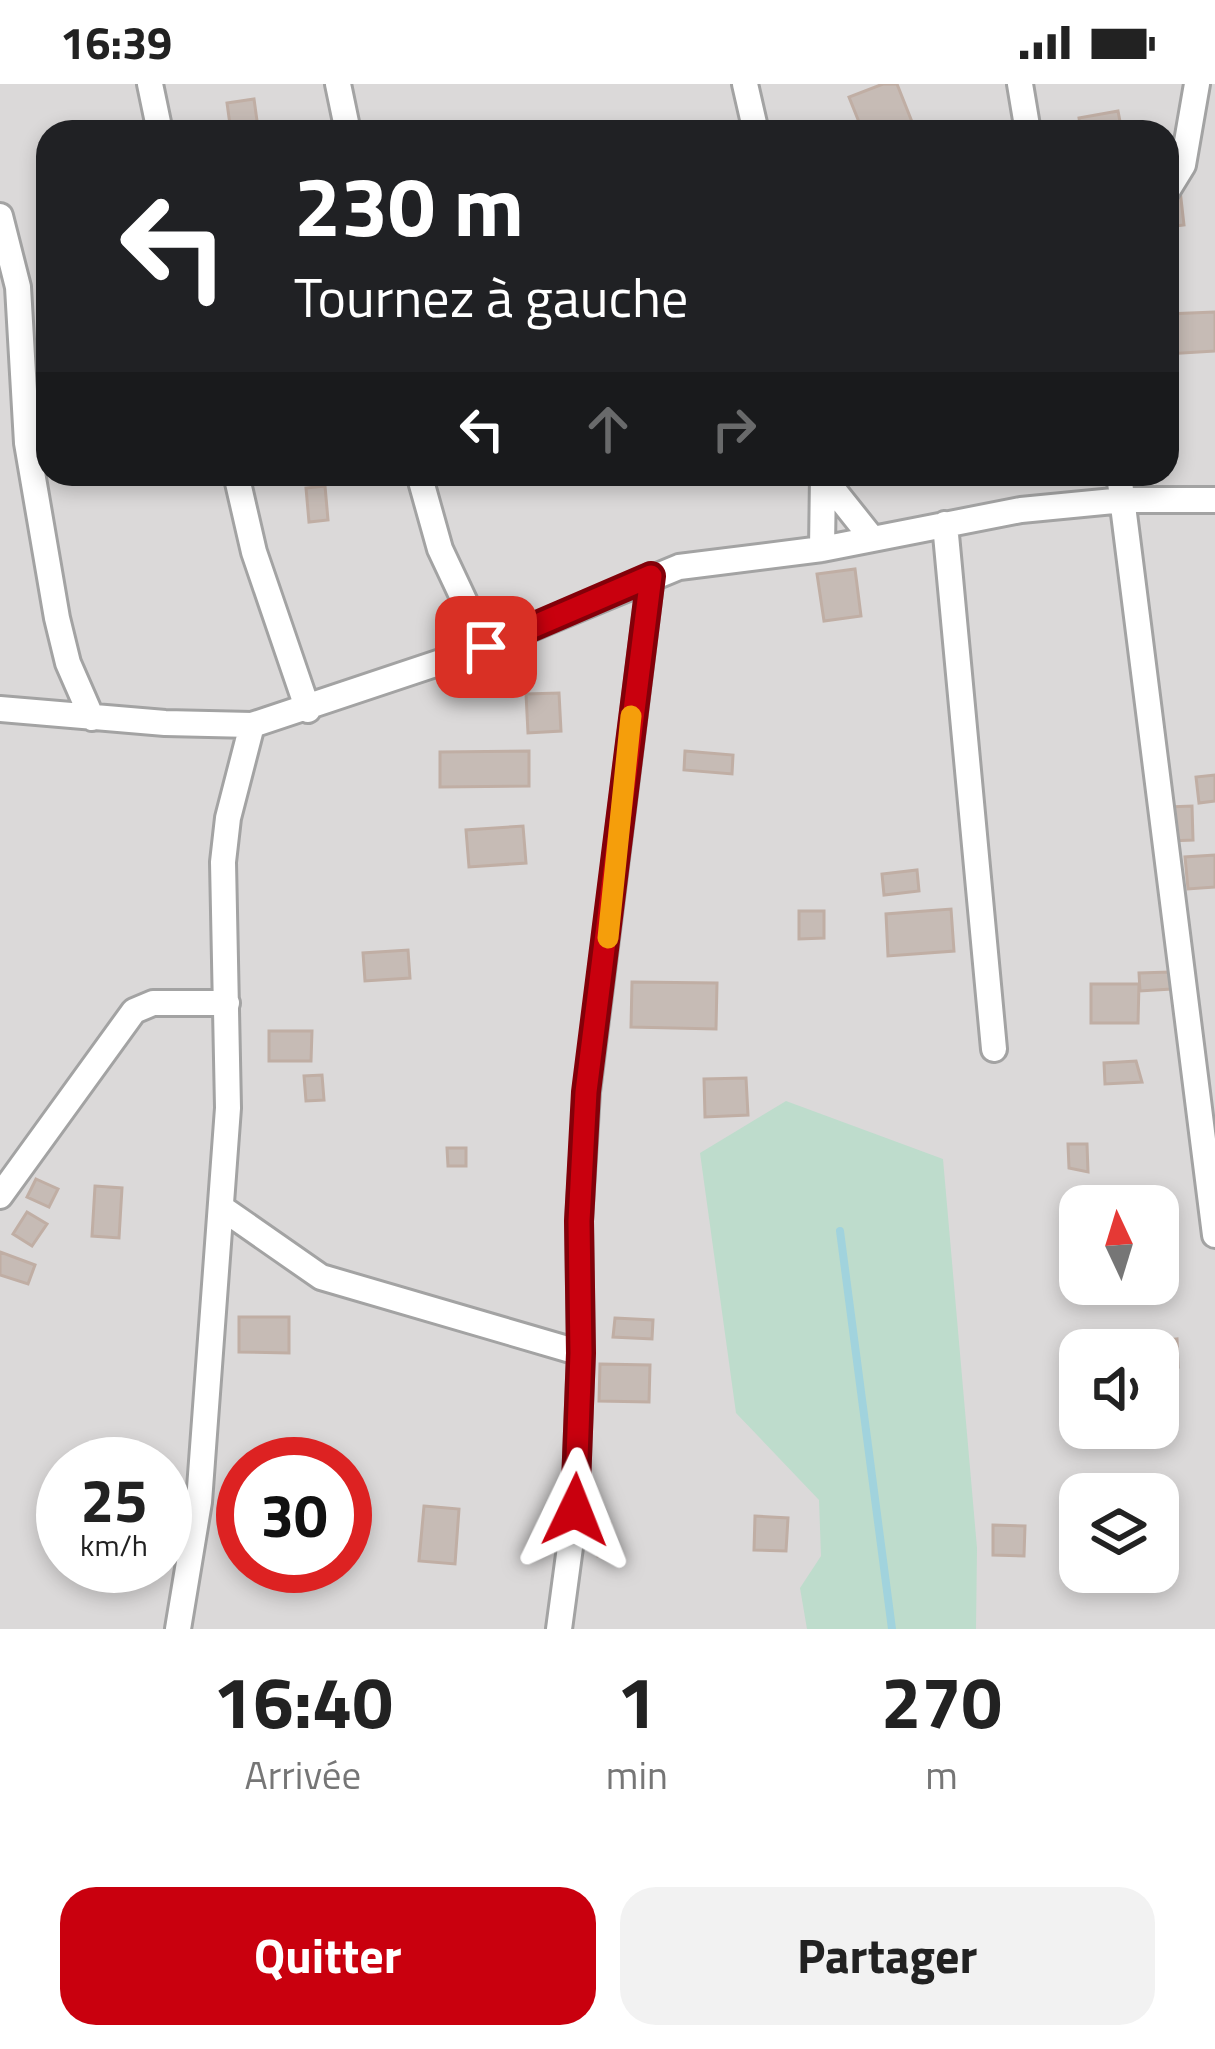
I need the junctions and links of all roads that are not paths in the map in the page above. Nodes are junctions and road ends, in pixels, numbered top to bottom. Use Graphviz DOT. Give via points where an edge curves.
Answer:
graph roads {
  1 [pos="150,84"];
  2 [pos="338,84"];
  3 [pos="745,84"];
  4 [pos="1020,84"];
  5 [pos="1197,84"];
  6 [pos="158,120"];
  7 [pos="346,120"];
  8 [pos="752,120"];
  9 [pos="1026,120"];
  10 [pos="1179,172"];
  11 [pos="0,216"];
  12 [pos="239,486"];
  13 [pos="422,486"];
  14 [pos="823,486"];
  15 [pos="831,486"];
  16 [pos="1121,486"];
  17 [pos="1124,500"];
  18 [pos="1215,500"];
  19 [pos="945,524"];
  20 [pos="872,537"];
  21 [pos="822,549"];
  22 [pos="651,576"];
  23 [pos="486,647"];
  24 [pos="0,709"];
  25 [pos="308,710"];
  26 [pos="92,718"];
  27 [pos="253,725"];
  28 [pos="227,1003"];
  29 [pos="994,1048"];
  30 [pos="0,1196"];
  31 [pos="222,1208"];
  32 [pos="1215,1235"];
  33 [pos="581,1353"];
  34 [pos="178,1629"];
  35 [pos="559,1629"];
  1 -- 6 [label="street"];
  2 -- 7 [label="street"];
  3 -- 8 [label="street"];
  4 -- 9 [label="street"];
  5 -- 10 [label="street"];
  11 -- 26 [label="street" via="18,287 27,443 57,618"];
  12 -- 25 [label="street"];
  13 -- 23 [label="street" via="440,549"];
  14 -- 21 [label="street"];
  15 -- 20 [label="street"];
  16 -- 17 [label="street"];
  17 -- 18 [label="street"];
  17 -- 19 [label="street"];
  17 -- 32 [label="street"];
  19 -- 20 [label="street"];
  19 -- 29 [label="street"];
  20 -- 21 [label="street"];
  21 -- 22 [label="street"];
  22 -- 23 [label="street"];
  22 -- 33 [label="street" via="586,1092"];
  23 -- 25 [label="street"];
  24 -- 26 [label="street"];
  25 -- 27 [label="street"];
  26 -- 27 [label="street"];
  27 -- 28 [label="street" via="228,818"];
  28 -- 30 [label="street" via="153,1003 134,1011"];
  28 -- 31 [label="street"];
  31 -- 33 [label="street" via="321,1277"];
  31 -- 34 [label="street" via="199,1502"];
  33 -- 35 [label="street" via="575,1510"];
}
